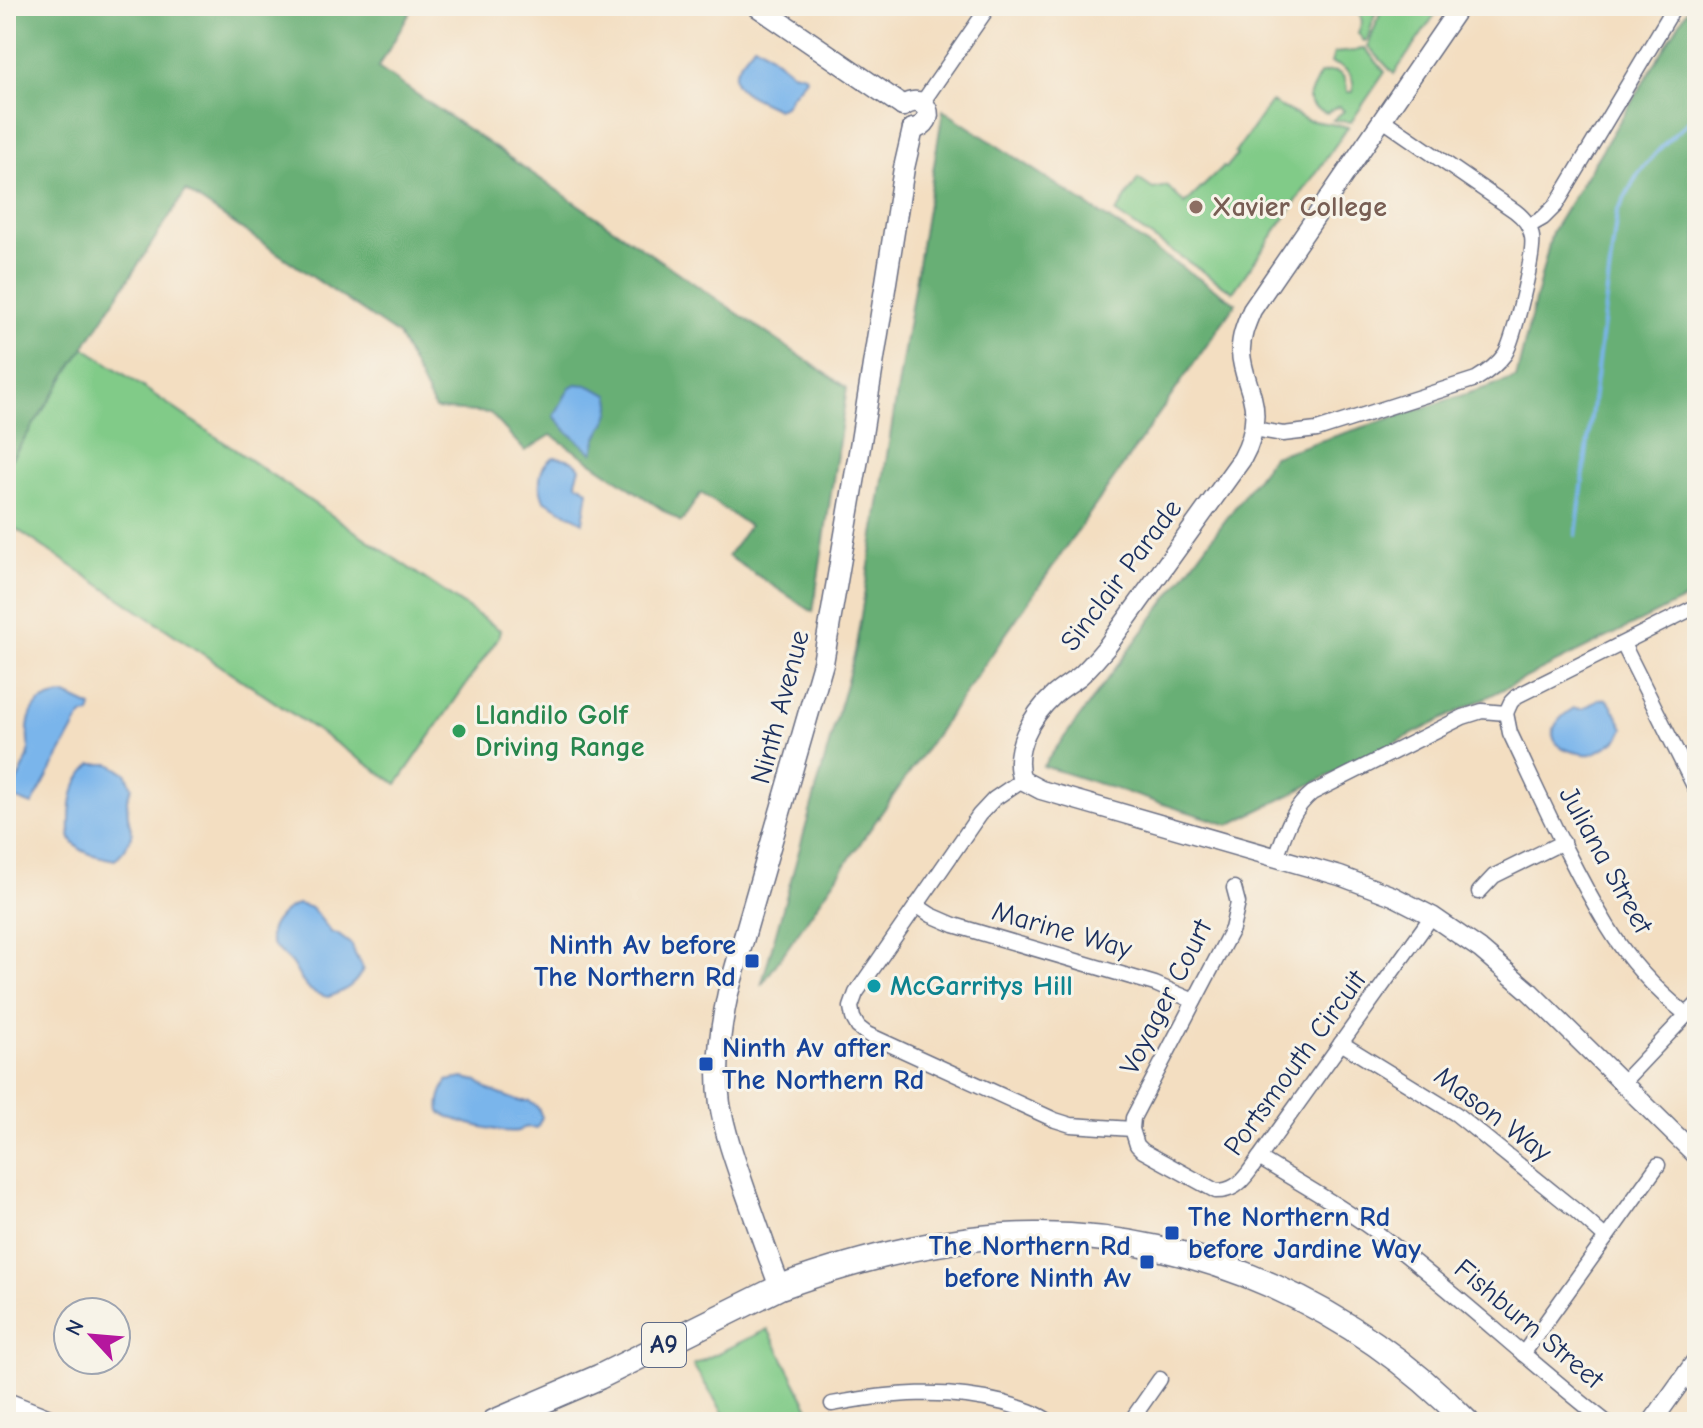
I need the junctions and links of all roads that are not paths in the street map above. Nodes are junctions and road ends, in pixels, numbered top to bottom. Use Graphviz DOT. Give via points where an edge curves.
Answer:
graph roads {
  1 [pos="757,6"];
  2 [pos="989,6"];
  3 [pos="1460,6"];
  4 [pos="1675,6"];
  5 [pos="912,105"];
  6 [pos="1383,120"];
  7 [pos="1529,226"];
  8 [pos="1254,429"];
  9 [pos="1697,606"];
  10 [pos="1623,644"];
  11 [pos="1506,713"];
  12 [pos="1022,780"];
  13 [pos="1697,792"];
  14 [pos="1563,842"];
  15 [pos="1276,858"];
  16 [pos="1234,888"];
  17 [pos="1479,892"];
  18 [pos="916,905"];
  19 [pos="1432,916"];
  20 [pos="1194,1001"];
  21 [pos="1692,1010"];
  22 [pos="1341,1043"];
  23 [pos="1623,1082"];
  24 [pos="1132,1129"];
  25 [pos="1697,1156"];
  26 [pos="1259,1158"];
  27 [pos="1658,1165"];
  28 [pos="1606,1238"];
  29 [pos="780,1287"];
  30 [pos="1523,1354"];
  31 [pos="1697,1360"];
  32 [pos="1160,1379"];
  33 [pos="832,1404"];
  34 [pos="6,1405"];
  35 [pos="49,1422"];
  36 [pos="494,1422"];
  37 [pos="1050,1422"];
  38 [pos="1130,1422"];
  39 [pos="1467,1422"];
  40 [pos="1606,1422"];
  41 [pos="1652,1422"];
  1 -- 5 [label="main road"];
  2 -- 5 [label="street"];
  3 -- 6 [label="street"];
  4 -- 7 [label="street" via="1556,205"];
  5 -- 29 [label="main road, Ninth Avenue" via="927,110 927,119 913,129 904,168 823,663 722,1021 718,1076 725,1126"];
  6 -- 7 [label="street"];
  6 -- 8 [label="street" via="1245,324 1241,351"];
  7 -- 8 [label="street" via="1532,252 1514,331 1504,354 1487,372 1317,430 1292,434"];
  8 -- 12 [label="street, Sinclair Parade" via="1242,459 1106,648 1036,715 1020,750"];
  9 -- 10 [label="street"];
  10 -- 11 [label="street" via="1517,696"];
  10 -- 13 [label="street"];
  11 -- 14 [label="street, Juliana Street" via="1510,733"];
  11 -- 15 [label="street" via="1482,711 1463,717 1312,793 1291,818"];
  12 -- 15 [label="street"];
  12 -- 18 [label="street" via="985,808"];
  14 -- 17 [label="street" via="1494,876"];
  14 -- 21 [label="street, Juliana Street" via="1609,929 1644,974"];
  15 -- 19 [label="street" via="1370,886"];
  16 -- 20 [label="street, Voyager Court" via="1238,903 1232,929"];
  18 -- 20 [label="street, Marine Way" via="942,921 1155,984"];
  18 -- 24 [label="street" via="853,1000 853,1018 862,1031 1055,1120"];
  19 -- 22 [label="street, Portsmouth Circuit"];
  19 -- 23 [label="street" via="1502,967"];
  20 -- 24 [label="street, Voyager Court"];
  21 -- 23 [label="street"];
  22 -- 26 [label="street, Portsmouth Circuit"];
  22 -- 28 [label="street, Mason Way" via="1456,1114"];
  23 -- 25 [label="street"];
  24 -- 26 [label="street, Portsmouth Circuit" via="1143,1151 1216,1191 1237,1186"];
  26 -- 30 [label="street, Fishburn Street" via="1382,1236"];
  27 -- 28 [label="street"];
  28 -- 30 [label="street"];
  29 -- 36 [label="highway, A9" via="599,1377"];
  29 -- 39 [label="highway, A9" via="917,1247 1008,1236 1084,1237 1156,1249 1235,1270 1317,1307 1366,1337"];
  30 -- 40 [label="street, Fishburn Street"];
  31 -- 41 [label="street"];
  32 -- 38 [label="street"];
  33 -- 37 [label="street" via="902,1393 952,1394 1015,1406"];
  34 -- 35 [label="highway"];
}
